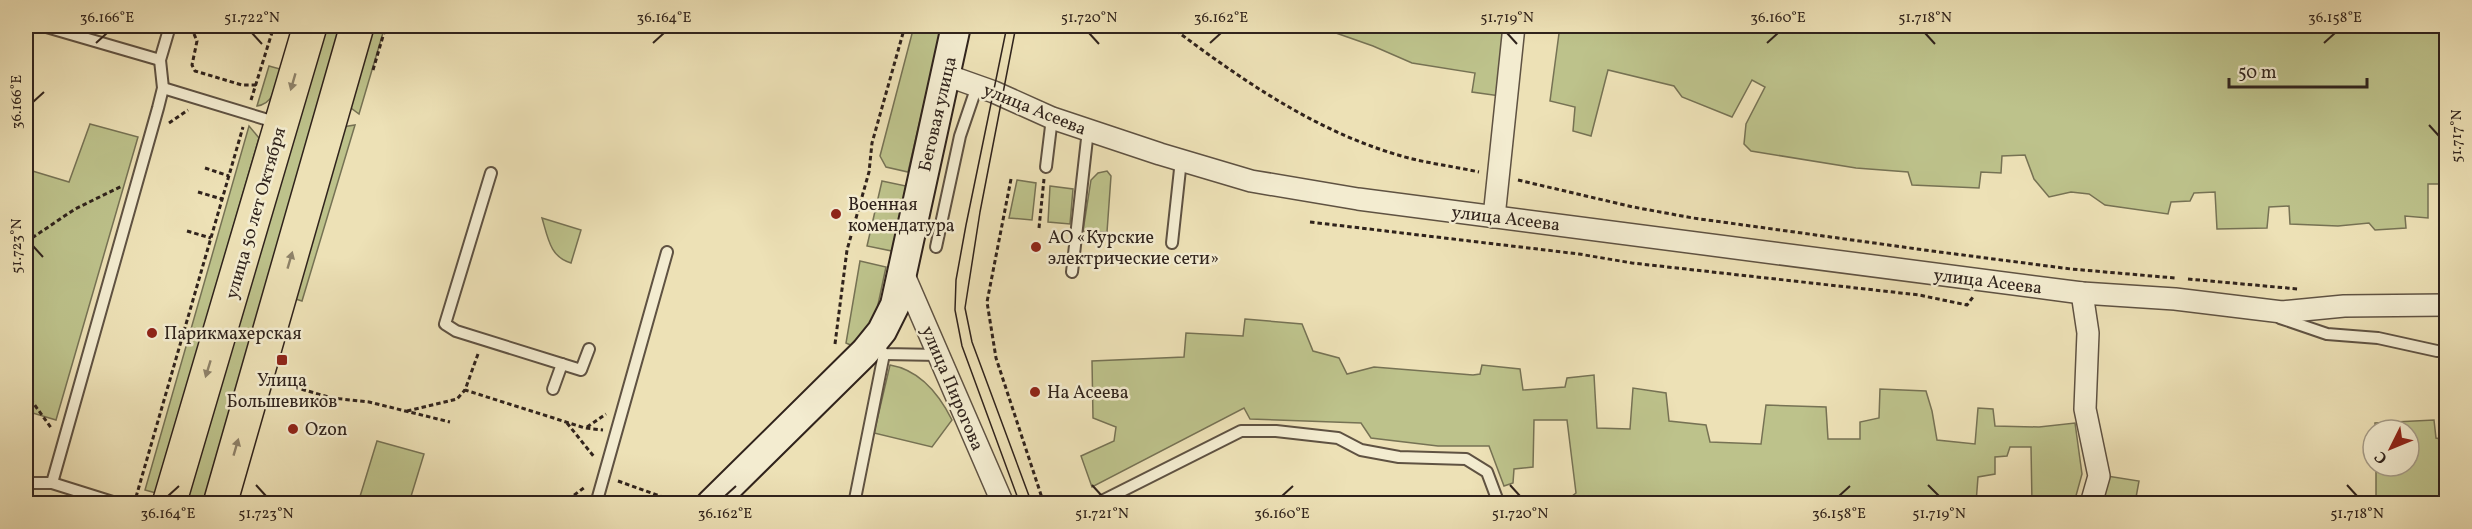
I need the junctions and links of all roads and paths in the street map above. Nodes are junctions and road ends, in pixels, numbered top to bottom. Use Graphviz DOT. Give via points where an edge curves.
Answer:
graph roads {
  1 [pos="43,26"];
  2 [pos="170,26"];
  3 [pos="274,26"];
  4 [pos="310,26"];
  5 [pos="357,26"];
  6 [pos="905,26"];
  7 [pos="956,26"];
  8 [pos="1170,26"];
  9 [pos="1514,26"];
  10 [pos="194,34"];
  11 [pos="159,60"];
  12 [pos="946,75"];
  13 [pos="256,85"];
  14 [pos="977,86"];
  15 [pos="164,88"];
  16 [pos="192,108"];
  17 [pos="247,114"];
  18 [pos="1053,118"];
  19 [pos="281,124"];
  20 [pos="1088,130"];
  21 [pos="151,135"];
  22 [pos="1181,160"];
  23 [pos="1046,167"];
  24 [pos="205,168"];
  25 [pos="491,173"];
  26 [pos="229,176"];
  27 [pos="1500,176"];
  28 [pos="1011,179"];
  29 [pos="138,181"];
  30 [pos="198,192"];
  31 [pos="222,199"];
  32 [pos="1494,217"];
  33 [pos="1310,222"];
  34 [pos="1039,228"];
  35 [pos="187,231"];
  36 [pos="211,238"];
  37 [pos="26,242"];
  38 [pos="1172,243"];
  39 [pos="936,248"];
  40 [pos="667,252"];
  41 [pos="1072,272"];
  42 [pos="903,273"];
  43 [pos="2308,290"];
  44 [pos="2082,293"];
  45 [pos="1974,296"];
  46 [pos="2446,305"];
  47 [pos="2254,309"];
  48 [pos="835,344"];
  49 [pos="880,347"];
  50 [pos="589,349"];
  51 [pos="480,350"];
  52 [pos="2446,351"];
  53 [pos="939,355"];
  54 [pos="562,364"];
  55 [pos="280,383"];
  56 [pos="553,389"];
  57 [pos="465,390"];
  58 [pos="26,393"];
  59 [pos="405,411"];
  60 [pos="450,422"];
  61 [pos="566,422"];
  62 [pos="617,431"];
  63 [pos="63,446"];
  64 [pos="606,473"];
  65 [pos="26,483"];
  66 [pos="52,483"];
  67 [pos="136,497"];
  68 [pos="119,504"];
  69 [pos="168,504"];
  70 [pos="220,504"];
  71 [pos="596,504"];
  72 [pos="682,504"];
  73 [pos="711,504"];
  74 [pos="854,504"];
  75 [pos="1003,504"];
  76 [pos="1044,504"];
  77 [pos="1096,504"];
  78 [pos="1499,504"];
  79 [pos="2091,504"];
  1 -- 11 [label="lane"];
  2 -- 11 [label="lane"];
  3 -- 13 [label="path"];
  4 -- 19 [label="main road, улица 50 лет Октября, one-way"];
  70 -- 5 [label="main road, one-way"];
  6 -- 48 [label="path" via="847,250"];
  7 -- 12 [label="street, Беговая улица"];
  8 -- 27 [label="path" via="1219,63 1311,119 1398,155"];
  9 -- 27 [label="street"];
  10 -- 13 [label="path" via="195,70 242,85"];
  11 -- 15 [label="lane"];
  12 -- 14 [label="street, улица Асеева"];
  12 -- 42 [label="street, Беговая улица"];
  13 -- 17 [label="path"];
  14 -- 18 [label="street, улица Асеева"];
  14 -- 39 [label="lane" via="960,136"];
  15 -- 17 [label="lane"];
  15 -- 21 [label="lane"];
  16 -- 21 [label="path"];
  17 -- 19 [label="lane"];
  17 -- 26 [label="path"];
  18 -- 20 [label="street, улица Асеева"];
  18 -- 23 [label="lane"];
  19 -- 69 [label="main road, улица 50 лет Октября, one-way"];
  20 -- 22 [label="street, улица Асеева"];
  20 -- 41 [label="lane"];
  21 -- 29 [label="lane"];
  22 -- 32 [label="street, улица Асеева" via="1251,181"];
  22 -- 38 [label="lane"];
  23 -- 34 [label="path"];
  24 -- 26 [label="path"];
  25 -- 54 [label="lane" via="445,324 456,331"];
  26 -- 31 [label="path"];
  27 -- 32 [label="street"];
  27 -- 43 [label="path" via="1633,207 1834,238 2072,268"];
  28 -- 76 [label="path" via="987,302 996,358"];
  29 -- 37 [label="path" via="112,188"];
  29 -- 63 [label="lane"];
  30 -- 31 [label="path"];
  31 -- 36 [label="path"];
  32 -- 44 [label="street, улица Асеева"];
  33 -- 45 [label="path" via="1919,295 1967,305"];
  35 -- 36 [label="path"];
  36 -- 67 [label="path"];
  40 -- 62 [label="lane"];
  42 -- 49 [label="street, Беговая улица"];
  42 -- 53 [label="street, улица Пирогова"];
  44 -- 47 [label="street, улица Асеева"];
  44 -- 79 [label="street" via="2088,333 2085,409 2099,476"];
  46 -- 47 [label="street, улица Асеева" via="2344,306 2282,312"];
  47 -- 52 [label="lane" via="2327,334 2378,338"];
  49 -- 53 [label="lane"];
  49 -- 73 [label="street, Беговая улица" via="859,358"];
  49 -- 74 [label="lane"];
  50 -- 54 [label="lane" via="581,370"];
  51 -- 57 [label="path"];
  53 -- 75 [label="street, улица Пирогова"];
  54 -- 56 [label="lane"];
  55 -- 59 [label="path" via="332,398"];
  57 -- 59 [label="path" via="457,399"];
  57 -- 61 [label="path"];
  58 -- 63 [label="path"];
  59 -- 60 [label="path"];
  61 -- 62 [label="path"];
  61 -- 64 [label="path"];
  62 -- 64 [label="lane"];
  63 -- 66 [label="lane"];
  64 -- 71 [label="lane"];
  64 -- 72 [label="path" via="611,479"];
  65 -- 66 [label="lane"];
  66 -- 68 [label="lane"];
  77 -- 78 [label="lane" via="1241,431 1276,431 1338,438 1361,450 1399,457 1466,459 1486,472"];
}
